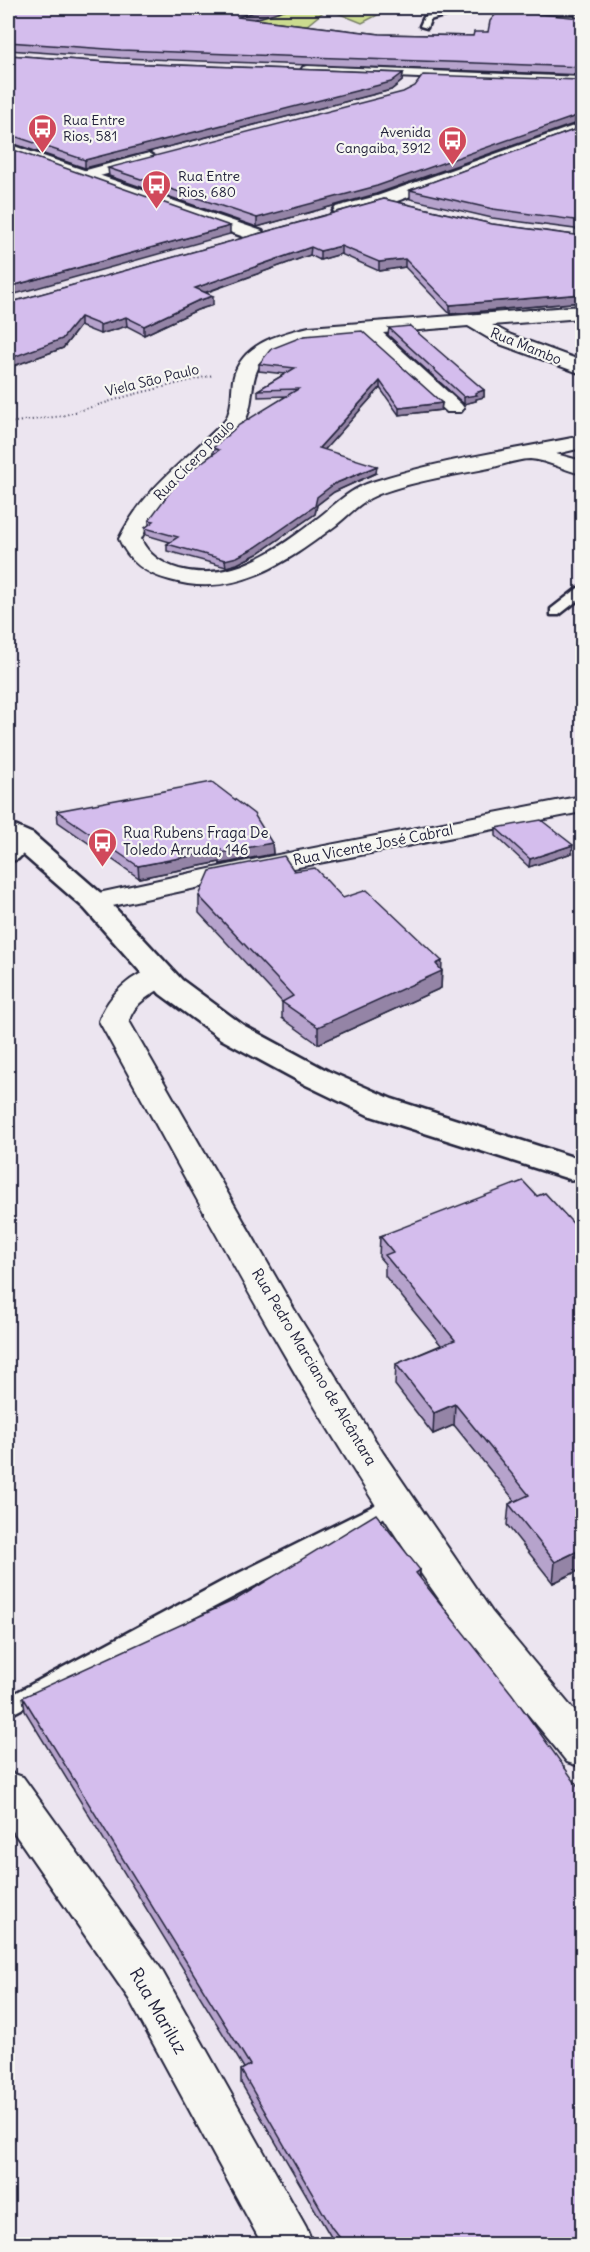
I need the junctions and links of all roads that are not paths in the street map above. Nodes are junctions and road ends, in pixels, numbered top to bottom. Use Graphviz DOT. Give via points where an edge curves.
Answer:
graph roads {
  1 [pos="582,17"];
  2 [pos="424,26"];
  3 [pos="298,70"];
  4 [pos="416,74"];
  5 [pos="582,81"];
  6 [pos="408,90"];
  7 [pos="582,128"];
  8 [pos="8,150"];
  9 [pos="160,155"];
  10 [pos="85,175"];
  11 [pos="383,200"];
  12 [pos="416,207"];
  13 [pos="320,217"];
  14 [pos="277,229"];
  15 [pos="256,235"];
  16 [pos="222,244"];
  17 [pos="582,312"];
  18 [pos="471,320"];
  19 [pos="367,328"];
  20 [pos="582,368"];
  21 [pos="453,408"];
  22 [pos="582,442"];
  23 [pos="531,452"];
  24 [pos="582,468"];
  25 [pos="582,591"];
  26 [pos="555,612"];
  27 [pos="582,804"];
  28 [pos="13,841"];
  29 [pos="94,902"];
  30 [pos="160,975"];
  31 [pos="582,1172"];
  32 [pos="397,1502"];
  33 [pos="8,1707"];
  34 [pos="582,1749"];
  35 [pos="8,1790"];
  36 [pos="289,2244"];
  1 -- 2 [label="lane" via="456,10 436,14"];
  3 -- 4 [label="street"];
  4 -- 5 [label="street"];
  4 -- 6 [label="street"];
  7 -- 11 [label="street"];
  8 -- 10 [label="street"];
  9 -- 10 [label="street"];
  10 -- 15 [label="street"];
  11 -- 12 [label="street"];
  11 -- 13 [label="street"];
  14 -- 15 [label="street"];
  15 -- 16 [label="street"];
  17 -- 18 [label="street"];
  18 -- 19 [label="street"];
  18 -- 20 [label="street, Rua Mambo" via="504,339"];
  19 -- 21 [label="street"];
  19 -- 23 [label="street, Rua Cícero Paulo" via="288,337 254,357 242,373 241,410 233,423 184,467 138,518 130,539 134,551 153,567 181,578 214,581 242,576 266,566 355,498 371,491 405,479"];
  22 -- 23 [label="street, Rua Cícero Paulo"];
  23 -- 24 [label="street"];
  25 -- 26 [label="lane"];
  27 -- 29 [label="street, Rua Vicente José Cabral"];
  28 -- 29 [label="street"];
  29 -- 30 [label="street"];
  30 -- 31 [label="street" via="232,1032 317,1078 380,1107"];
  30 -- 32 [label="street, Rua Pedro Marciano de Alcântara" via="124,999 114,1021 308,1361"];
  32 -- 33 [label="lane"];
  32 -- 34 [label="street, Rua Pedro Marciano de Alcântara" via="465,1606"];
  35 -- 36 [label="street, Rua Mariluz" via="145,1984"];
}
